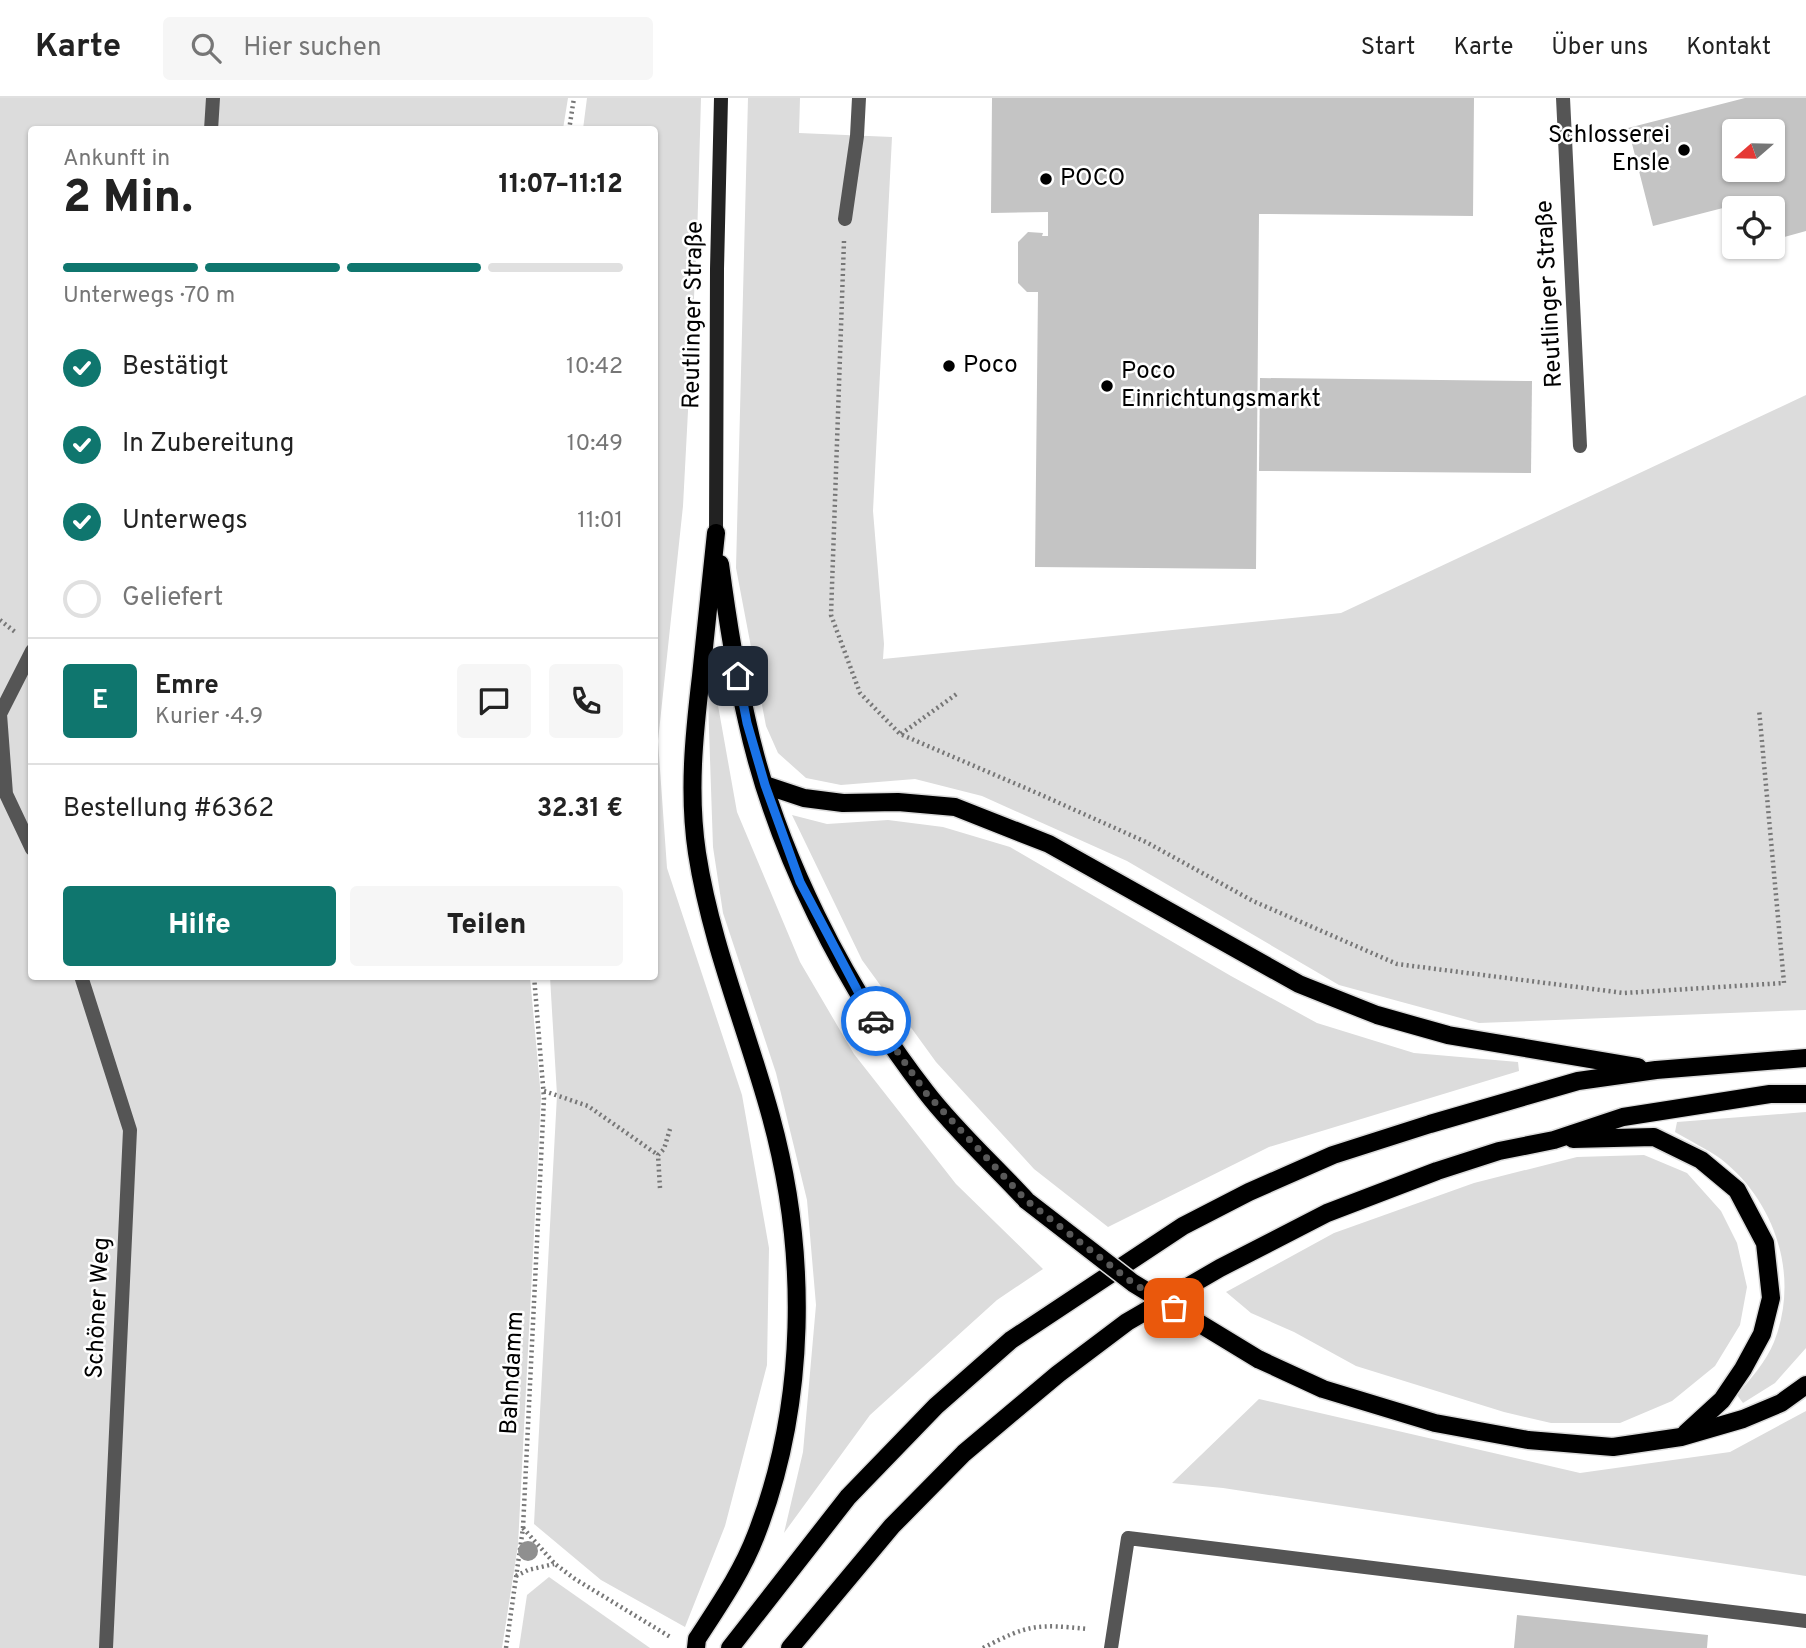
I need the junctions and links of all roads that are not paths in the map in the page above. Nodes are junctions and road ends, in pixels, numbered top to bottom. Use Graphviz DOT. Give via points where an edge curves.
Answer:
graph roads {
  1 [pos="213,98"];
  2 [pos="721,98"];
  3 [pos="859,98"];
  4 [pos="1563,98"];
  5 [pos="211,126"];
  6 [pos="845,219"];
  7 [pos="1580,446"];
  8 [pos="716,533"];
  9 [pos="28,659"];
  10 [pos="765,785"];
  11 [pos="28,841"];
  12 [pos="82,980"];
  13 [pos="1806,1058"];
  14 [pos="1656,1070"];
  15 [pos="1806,1094"];
  16 [pos="1554,1140"];
  17 [pos="1806,1385"];
  18 [pos="1681,1437"];
  19 [pos="1806,1620"];
  20 [pos="106,1648"];
  21 [pos="696,1648"];
  22 [pos="730,1648"];
  23 [pos="790,1648"];
  24 [pos="1111,1648"];
  1 -- 5 [label="street"];
  2 -- 8 [label="main road, Reutlinger Straße"];
  3 -- 6 [label="street"];
  4 -- 7 [label="street, Reutlinger Straße"];
  8 -- 10 [label="main road" via="731,643"];
  8 -- 21 [label="main road" via="692,753 696,849 716,944 764,1093 786,1183 797,1304 791,1391 770,1494 741,1570"];
  9 -- 11 [label="street" via="0,714 6,794"];
  10 -- 14 [label="main road" via="804,798 843,803 955,807 1049,844 1299,984 1377,1015 1448,1035"];
  10 -- 18 [label="main road, bridge" via="800,882 863,1001 926,1093 1027,1201 1133,1283 1258,1359 1322,1389 1435,1423 1528,1440 1614,1447"];
  12 -- 20 [label="street, Schöner Weg" via="130,1130"];
  13 -- 14 [label="main road"];
  14 -- 22 [label="main road" via="1578,1081 1345,1152 1249,1192 1183,1226 1011,1340 936,1406 848,1497"];
  15 -- 16 [label="main road" via="1770,1094 1623,1117"];
  16 -- 18 [label="main road" via="1654,1138 1701,1160 1737,1190 1765,1243 1771,1298 1762,1334 1722,1400"];
  16 -- 23 [label="main road" via="1499,1151 1326,1213 1127,1322 964,1453 891,1526"];
  17 -- 18 [label="main road" via="1781,1403 1744,1419"];
  19 -- 24 [label="street" via="1128,1538"];
}
